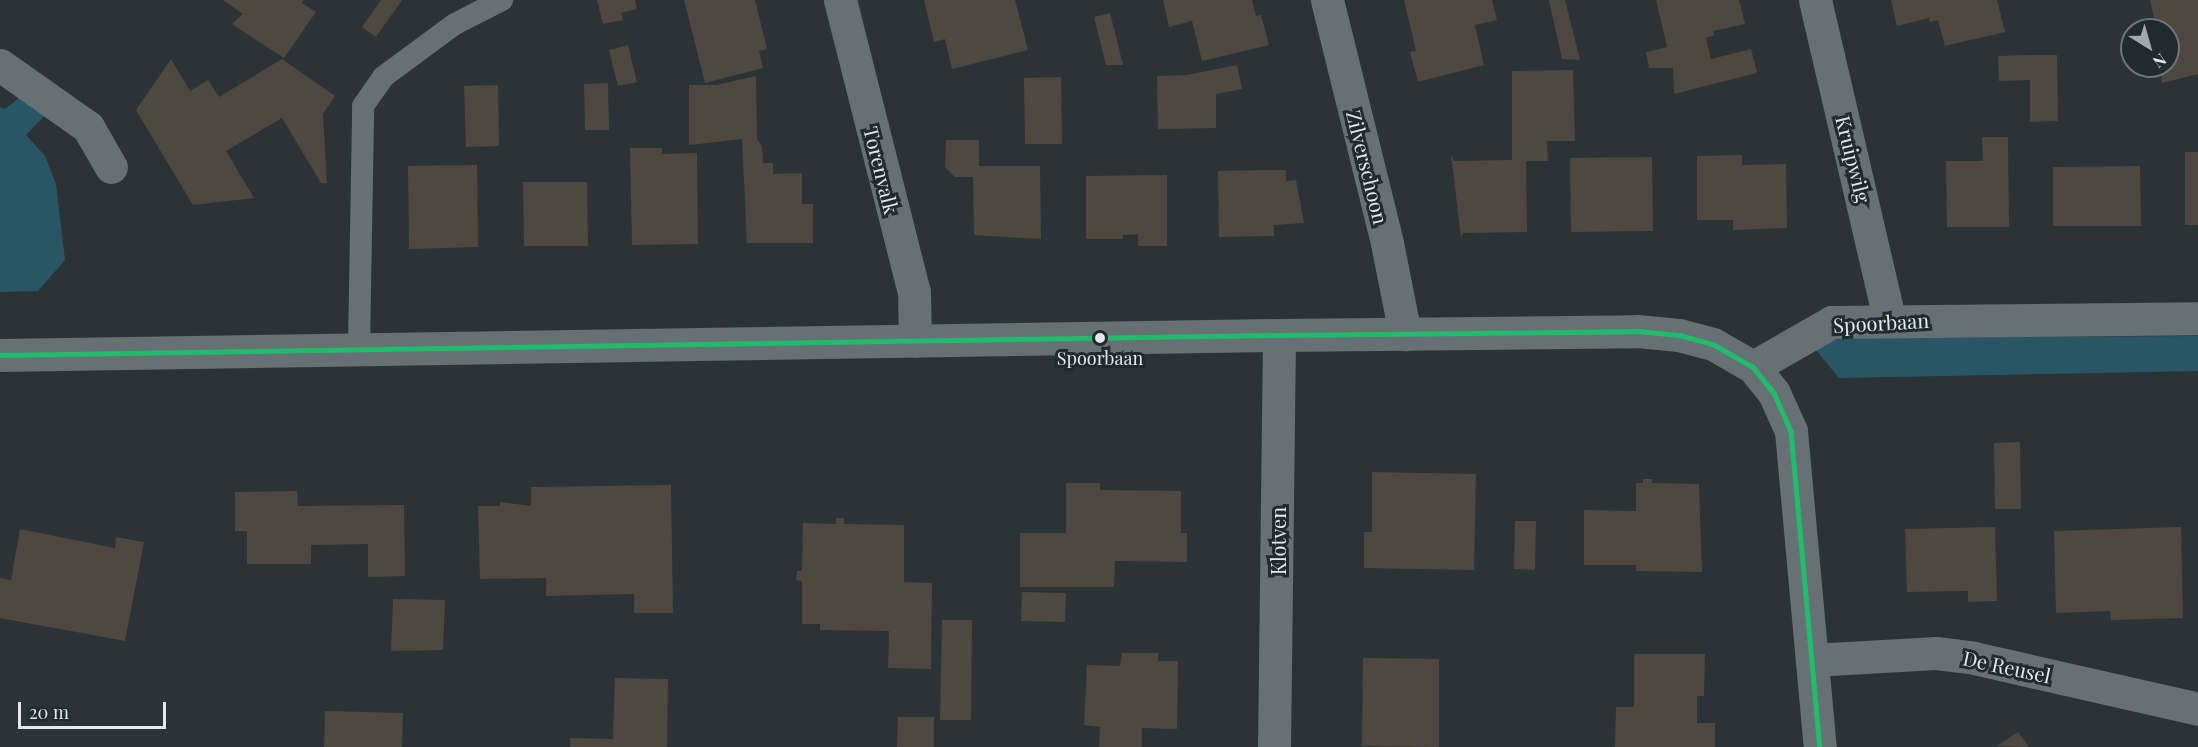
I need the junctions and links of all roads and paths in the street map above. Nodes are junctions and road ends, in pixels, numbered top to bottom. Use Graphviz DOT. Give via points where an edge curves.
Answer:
graph roads {
  1 [pos="502,0"];
  2 [pos="840,0"];
  3 [pos="1327,0"];
  4 [pos="1815,0"];
  5 [pos="0,65"];
  6 [pos="111,167"];
  7 [pos="2198,318"];
  8 [pos="1889,319"];
  9 [pos="1405,334"];
  10 [pos="1279,335"];
  11 [pos="915,341"];
  12 [pos="359,347"];
  13 [pos="0,355"];
  14 [pos="1753,367"];
  15 [pos="1812,660"];
  16 [pos="2198,709"];
  17 [pos="1274,747"];
  18 [pos="1820,747"];
  1 -- 12 [label="lane" via="455,24 383,77 363,106"];
  2 -- 11 [label="street, Torenvalk" via="914,292"];
  3 -- 9 [label="street, Zilverschoon" via="1387,243"];
  4 -- 8 [label="street, Kruipwilg"];
  5 -- 6 [label="street" via="88,127"];
  7 -- 8 [label="street, Spoorbaan"];
  8 -- 14 [label="street, Spoorbaan" via="1832,321"];
  9 -- 10 [label="street"];
  9 -- 14 [label="street" via="1669,334 1713,344"];
  10 -- 11 [label="street"];
  10 -- 17 [label="street, Klotven"];
  11 -- 12 [label="street"];
  12 -- 13 [label="street"];
  14 -- 15 [label="street" via="1774,393 1791,431 1798,473"];
  15 -- 16 [label="street, De Reusel" via="1936,653 1974,658"];
  15 -- 18 [label="street"];
}
